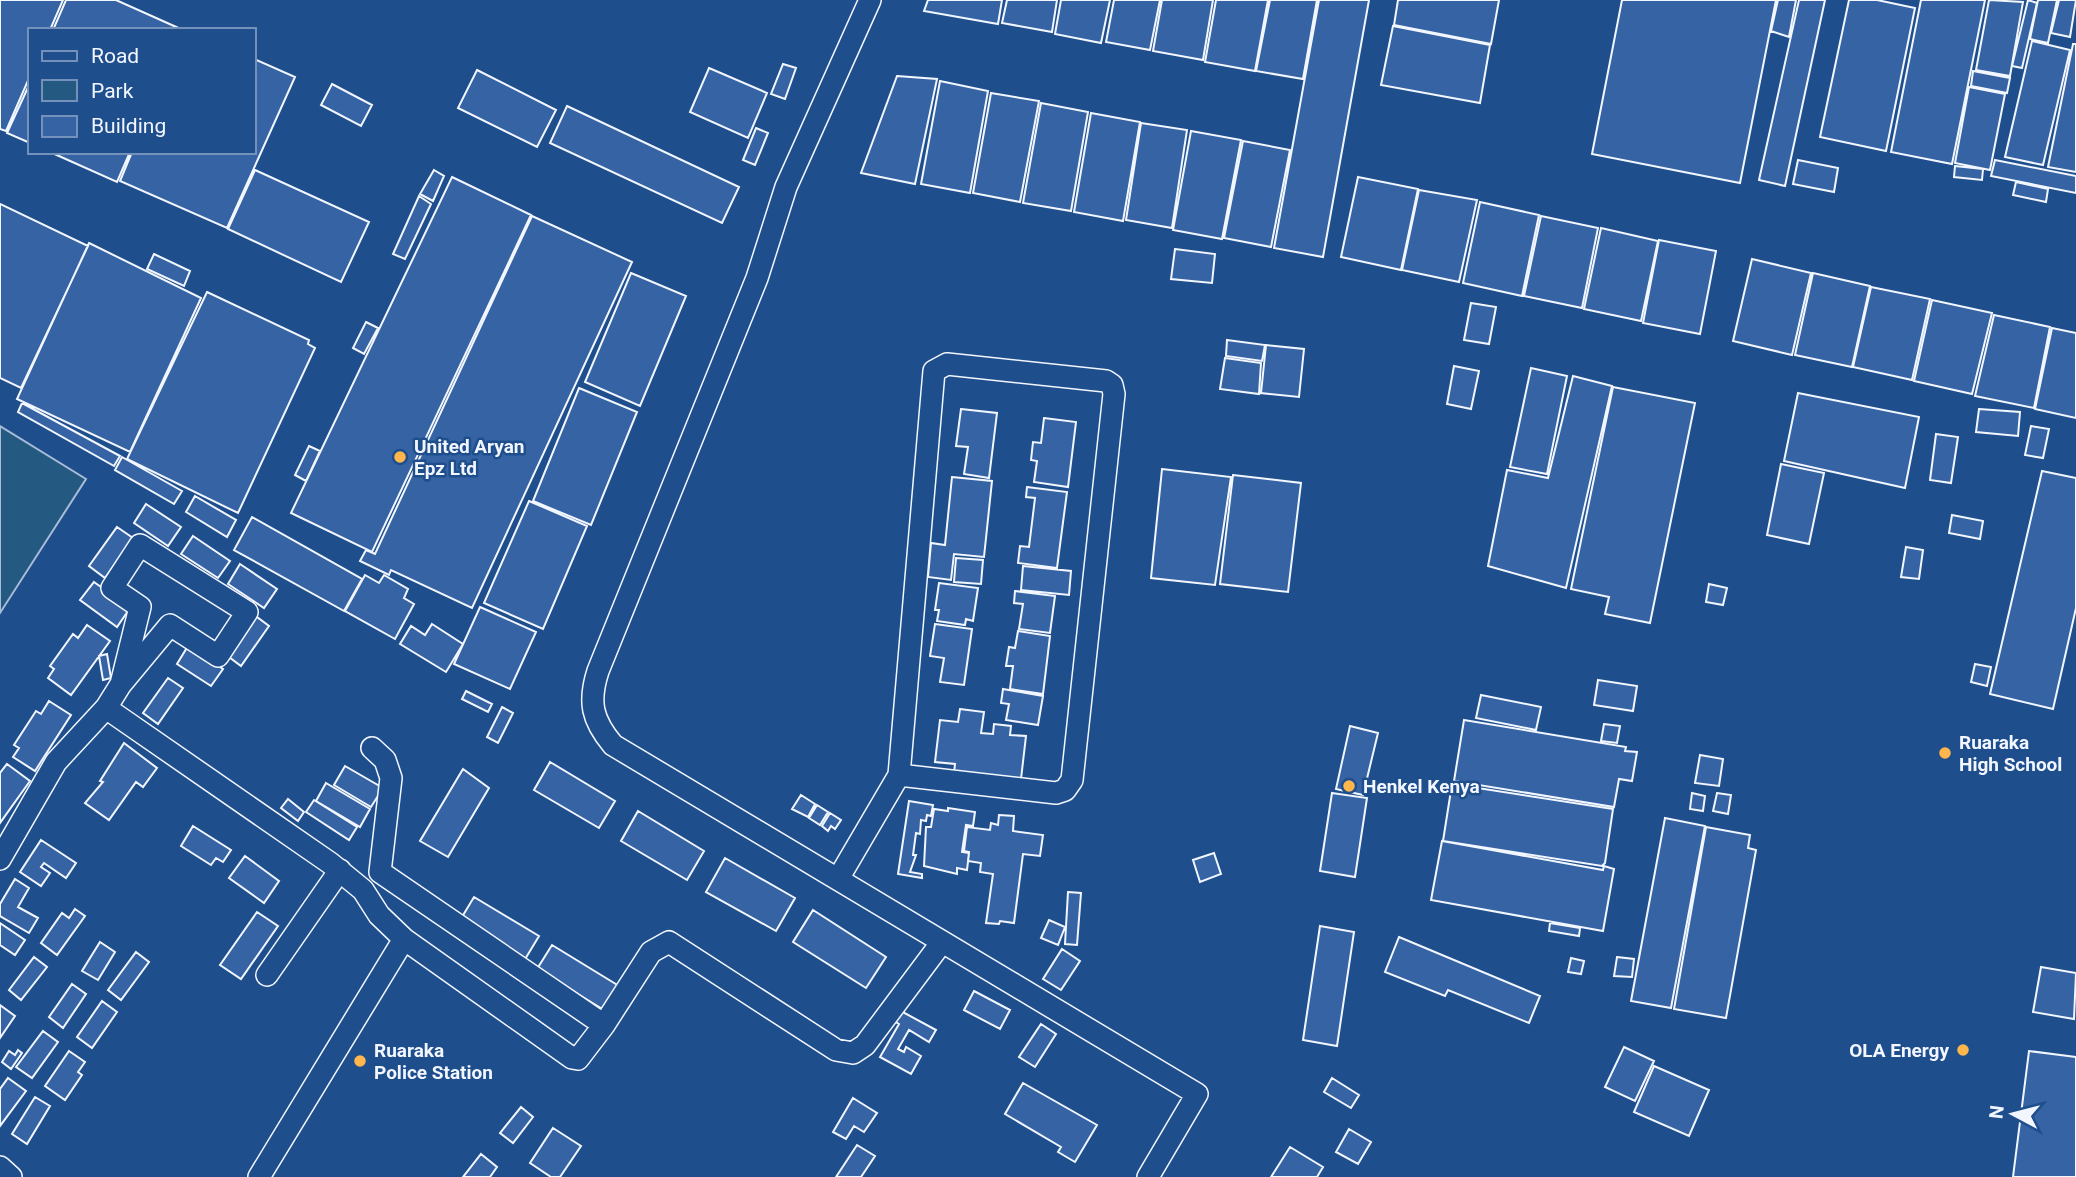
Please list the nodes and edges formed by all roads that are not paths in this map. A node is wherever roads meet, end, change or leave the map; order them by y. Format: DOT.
graph roads {
  1 [pos="870,0"];
  2 [pos="140,607"];
  3 [pos="170,625"];
  4 [pos="121,684"];
  5 [pos="106,708"];
  6 [pos="372,748"];
  7 [pos="899,775"];
  8 [pos="0,859"];
  9 [pos="340,870"];
  10 [pos="380,872"];
  11 [pos="838,879"];
  12 [pos="363,890"];
  13 [pos="404,939"];
  14 [pos="942,942"];
  15 [pos="267,975"];
  16 [pos="604,1025"];
  17 [pos="0,1167"];
  18 [pos="11,1177"];
  19 [pos="259,1177"];
  20 [pos="1148,1177"];
  1 -- 11 [label="street"];
  2 -- 3 [label="street"];
  2 -- 3 [label="street"];
  2 -- 4 [label="street"];
  3 -- 4 [label="street"];
  4 -- 5 [label="street"];
  5 -- 8 [label="street"];
  5 -- 9 [label="street"];
  6 -- 10 [label="street"];
  7 -- 7 [label="street"];
  7 -- 11 [label="street"];
  9 -- 12 [label="street"];
  9 -- 15 [label="street"];
  10 -- 12 [label="street"];
  10 -- 16 [label="street"];
  11 -- 14 [label="street"];
  12 -- 13 [label="street"];
  13 -- 16 [label="street"];
  13 -- 19 [label="street"];
  14 -- 16 [label="street"];
  14 -- 20 [label="street"];
  17 -- 18 [label="street"];
}
